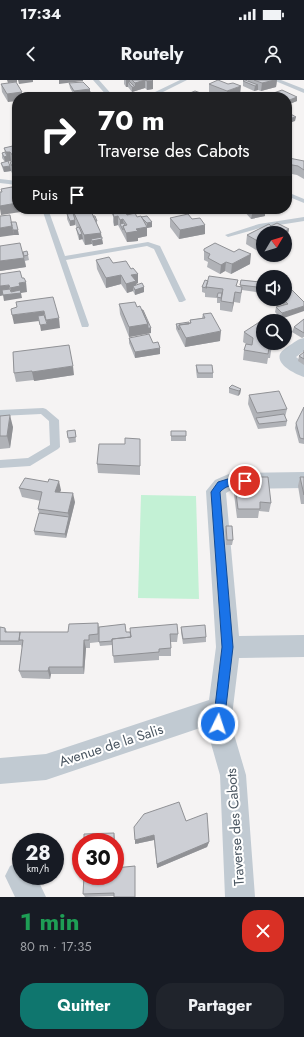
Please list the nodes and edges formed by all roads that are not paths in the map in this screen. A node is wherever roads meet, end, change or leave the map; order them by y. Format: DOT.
graph roads {
  1 [pos="96,80"];
  2 [pos="184,80"];
  3 [pos="276,80"];
  4 [pos="304,91"];
  5 [pos="107,92"];
  6 [pos="159,92"];
  7 [pos="0,181"];
  8 [pos="12,183"];
  9 [pos="292,196"];
  10 [pos="304,201"];
  11 [pos="47,214"];
  12 [pos="304,219"];
  13 [pos="228,235"];
  14 [pos="62,259"];
  15 [pos="182,300"];
  16 [pos="84,325"];
  17 [pos="304,343"];
  18 [pos="304,371"];
  19 [pos="0,413"];
  20 [pos="0,464"];
  21 [pos="304,480"];
  22 [pos="304,646"];
  23 [pos="228,647"];
  24 [pos="219,716"];
  25 [pos="0,771"];
  26 [pos="240,897"];
  1 -- 5 [label="lane"];
  2 -- 6 [label="lane"];
  3 -- 4 [label="lane"];
  7 -- 8 [label="lane"];
  9 -- 10 [label="lane"];
  11 -- 14 [label="lane"];
  12 -- 13 [label="lane"];
  14 -- 15 [label="lane"];
  14 -- 16 [label="lane"];
  17 -- 18 [label="street"];
  19 -- 20 [label="lane"];
  21 -- 23 [label="street, Traverse des Cabots"];
  22 -- 23 [label="street"];
  23 -- 24 [label="street, Traverse des Cabots"];
  24 -- 25 [label="street, Avenue de la Salis"];
  24 -- 26 [label="street, Traverse des Cabots"];
}
